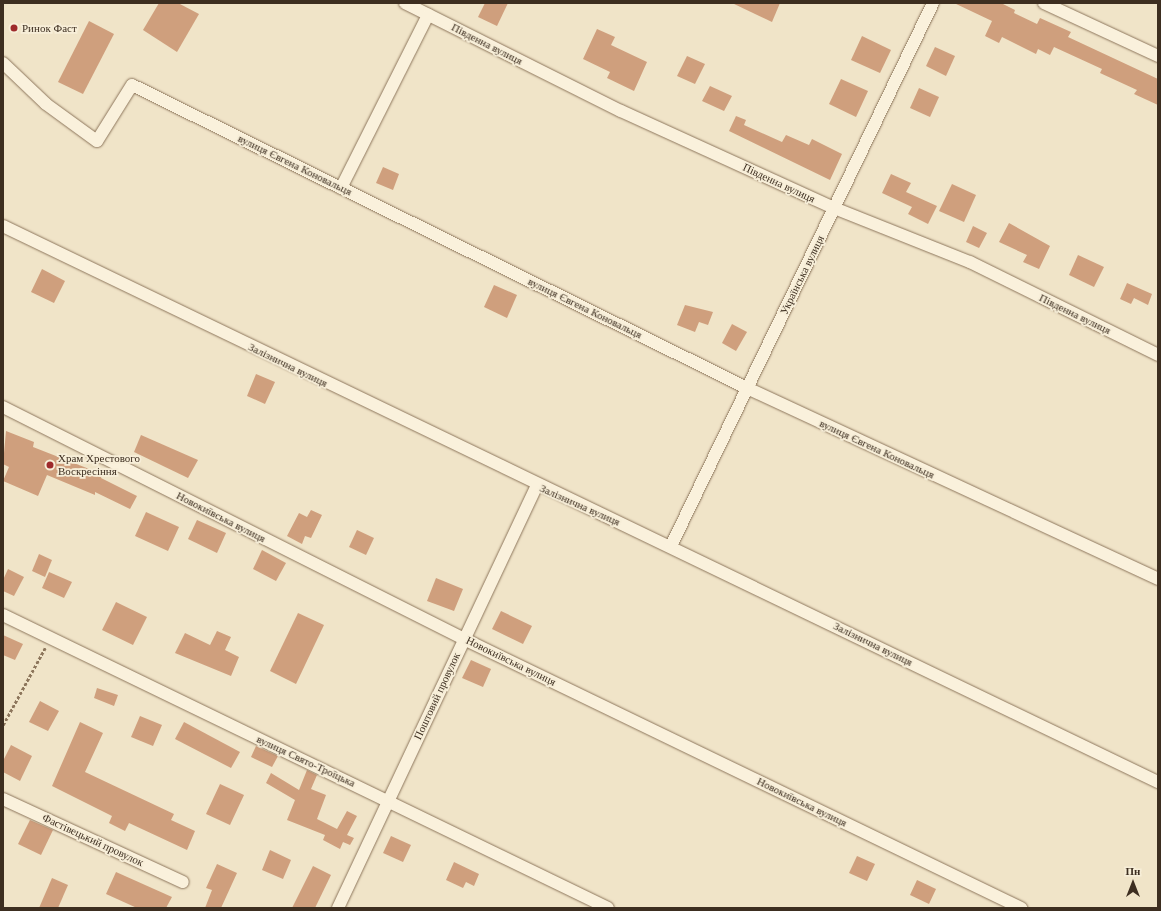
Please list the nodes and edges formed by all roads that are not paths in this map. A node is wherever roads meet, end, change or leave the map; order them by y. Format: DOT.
graph roads {
  1 [pos="405,3"];
  2 [pos="933,3"];
  3 [pos="1044,3"];
  4 [pos="428,15"];
  5 [pos="1158,56"];
  6 [pos="3,63"];
  7 [pos="341,188"];
  8 [pos="834,208"];
  9 [pos="3,226"];
  10 [pos="1158,355"];
  11 [pos="747,388"];
  12 [pos="3,407"];
  13 [pos="537,485"];
  14 [pos="671,546"];
  15 [pos="1158,579"];
  16 [pos="3,615"];
  17 [pos="464,638"];
  18 [pos="1158,782"];
  19 [pos="3,799"];
  20 [pos="390,800"];
  21 [pos="183,882"];
  22 [pos="338,908"];
  23 [pos="608,908"];
  24 [pos="1021,908"];
  1 -- 4 [label="street, Південна вулиця"];
  2 -- 8 [label="street, Українська вулиця"];
  3 -- 5 [label="street"];
  4 -- 7 [label="street"];
  4 -- 8 [label="street, Південна вулиця"];
  6 -- 7 [label="street, вулиця Євгена Коновальця"];
  7 -- 11 [label="street, вулиця Євгена Коновальця"];
  8 -- 10 [label="street, Південна вулиця"];
  8 -- 11 [label="street, Українська вулиця"];
  9 -- 13 [label="street, Залізнична вулиця"];
  11 -- 14 [label="street, Українська вулиця"];
  11 -- 15 [label="street, вулиця Євгена Коновальця"];
  12 -- 17 [label="street, Новокиївська вулиця"];
  13 -- 14 [label="street, Залізнична вулиця"];
  13 -- 17 [label="street, Поштовий провулок"];
  14 -- 18 [label="street, Залізнична вулиця"];
  16 -- 20 [label="street, вулиця Свято-Троїцька"];
  17 -- 20 [label="street, Поштовий провулок"];
  17 -- 24 [label="street, Новокиївська вулиця"];
  19 -- 21 [label="street, Фастівецький провулок"];
  20 -- 22 [label="street, Поштовий провулок"];
  20 -- 23 [label="street, вулиця Свято-Троїцька"];
}
